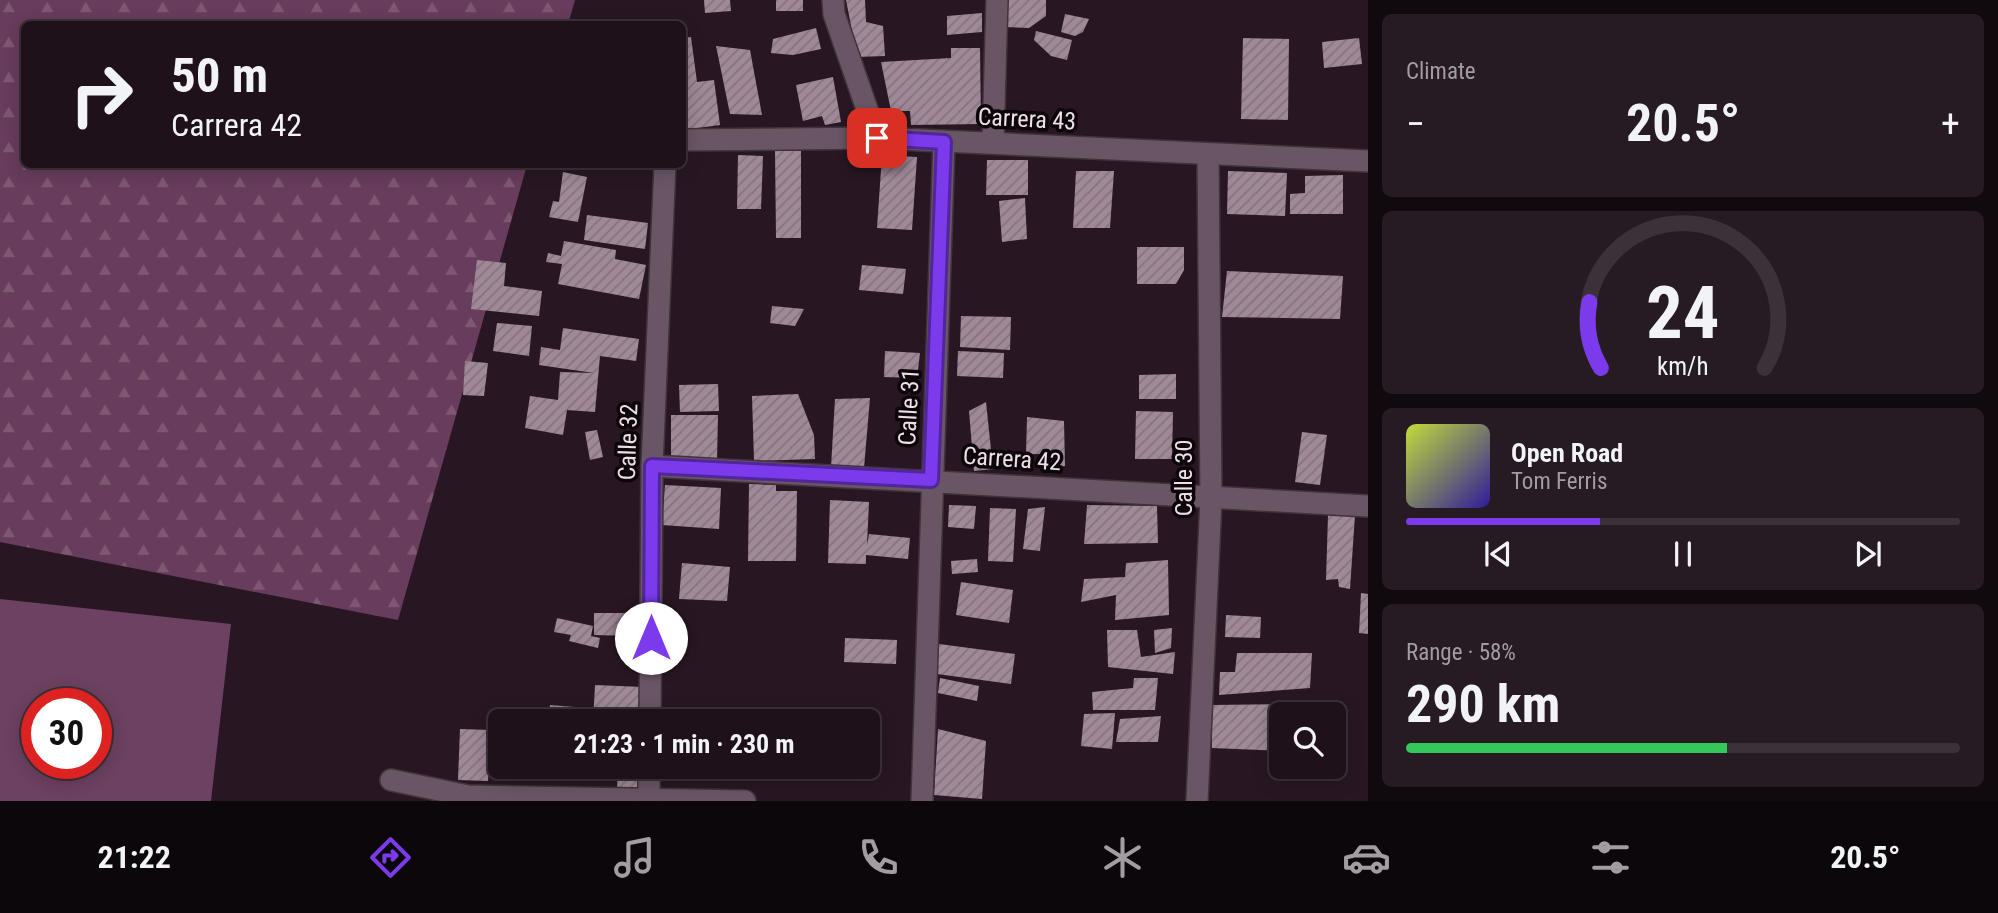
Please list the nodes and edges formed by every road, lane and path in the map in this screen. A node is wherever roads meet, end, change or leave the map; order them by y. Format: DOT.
graph roads {
  1 [pos="834,0"];
  2 [pos="997,0"];
  3 [pos="877,138"];
  4 [pos="686,140"];
  5 [pos="944,142"];
  6 [pos="993,143"];
  7 [pos="1208,154"];
  8 [pos="1368,161"];
  9 [pos="665,168"];
  10 [pos="652,466"];
  11 [pos="931,480"];
  12 [pos="1212,499"];
  13 [pos="1368,506"];
  14 [pos="650,709"];
  15 [pos="649,779"];
  16 [pos="391,780"];
  17 [pos="649,799"];
  18 [pos="745,801"];
  19 [pos="922,801"];
  20 [pos="1196,801"];
  1 -- 3 [label="street"];
  2 -- 6 [label="street"];
  3 -- 4 [label="street, Carrera 43"];
  3 -- 5 [label="street, Carrera 43"];
  5 -- 6 [label="street, Carrera 43"];
  5 -- 11 [label="street, Calle 31"];
  6 -- 7 [label="street, Carrera 43"];
  7 -- 8 [label="street, Carrera 43"];
  7 -- 12 [label="street, Calle 30"];
  9 -- 10 [label="street, Calle 32"];
  10 -- 11 [label="street, Carrera 42"];
  10 -- 14 [label="street, Calle 32"];
  11 -- 12 [label="street, Carrera 42"];
  11 -- 19 [label="street, Calle 31"];
  12 -- 13 [label="street, Carrera 42"];
  12 -- 20 [label="street, Calle 30"];
  15 -- 17 [label="street"];
  16 -- 17 [label="street"];
  17 -- 18 [label="street"];
}
